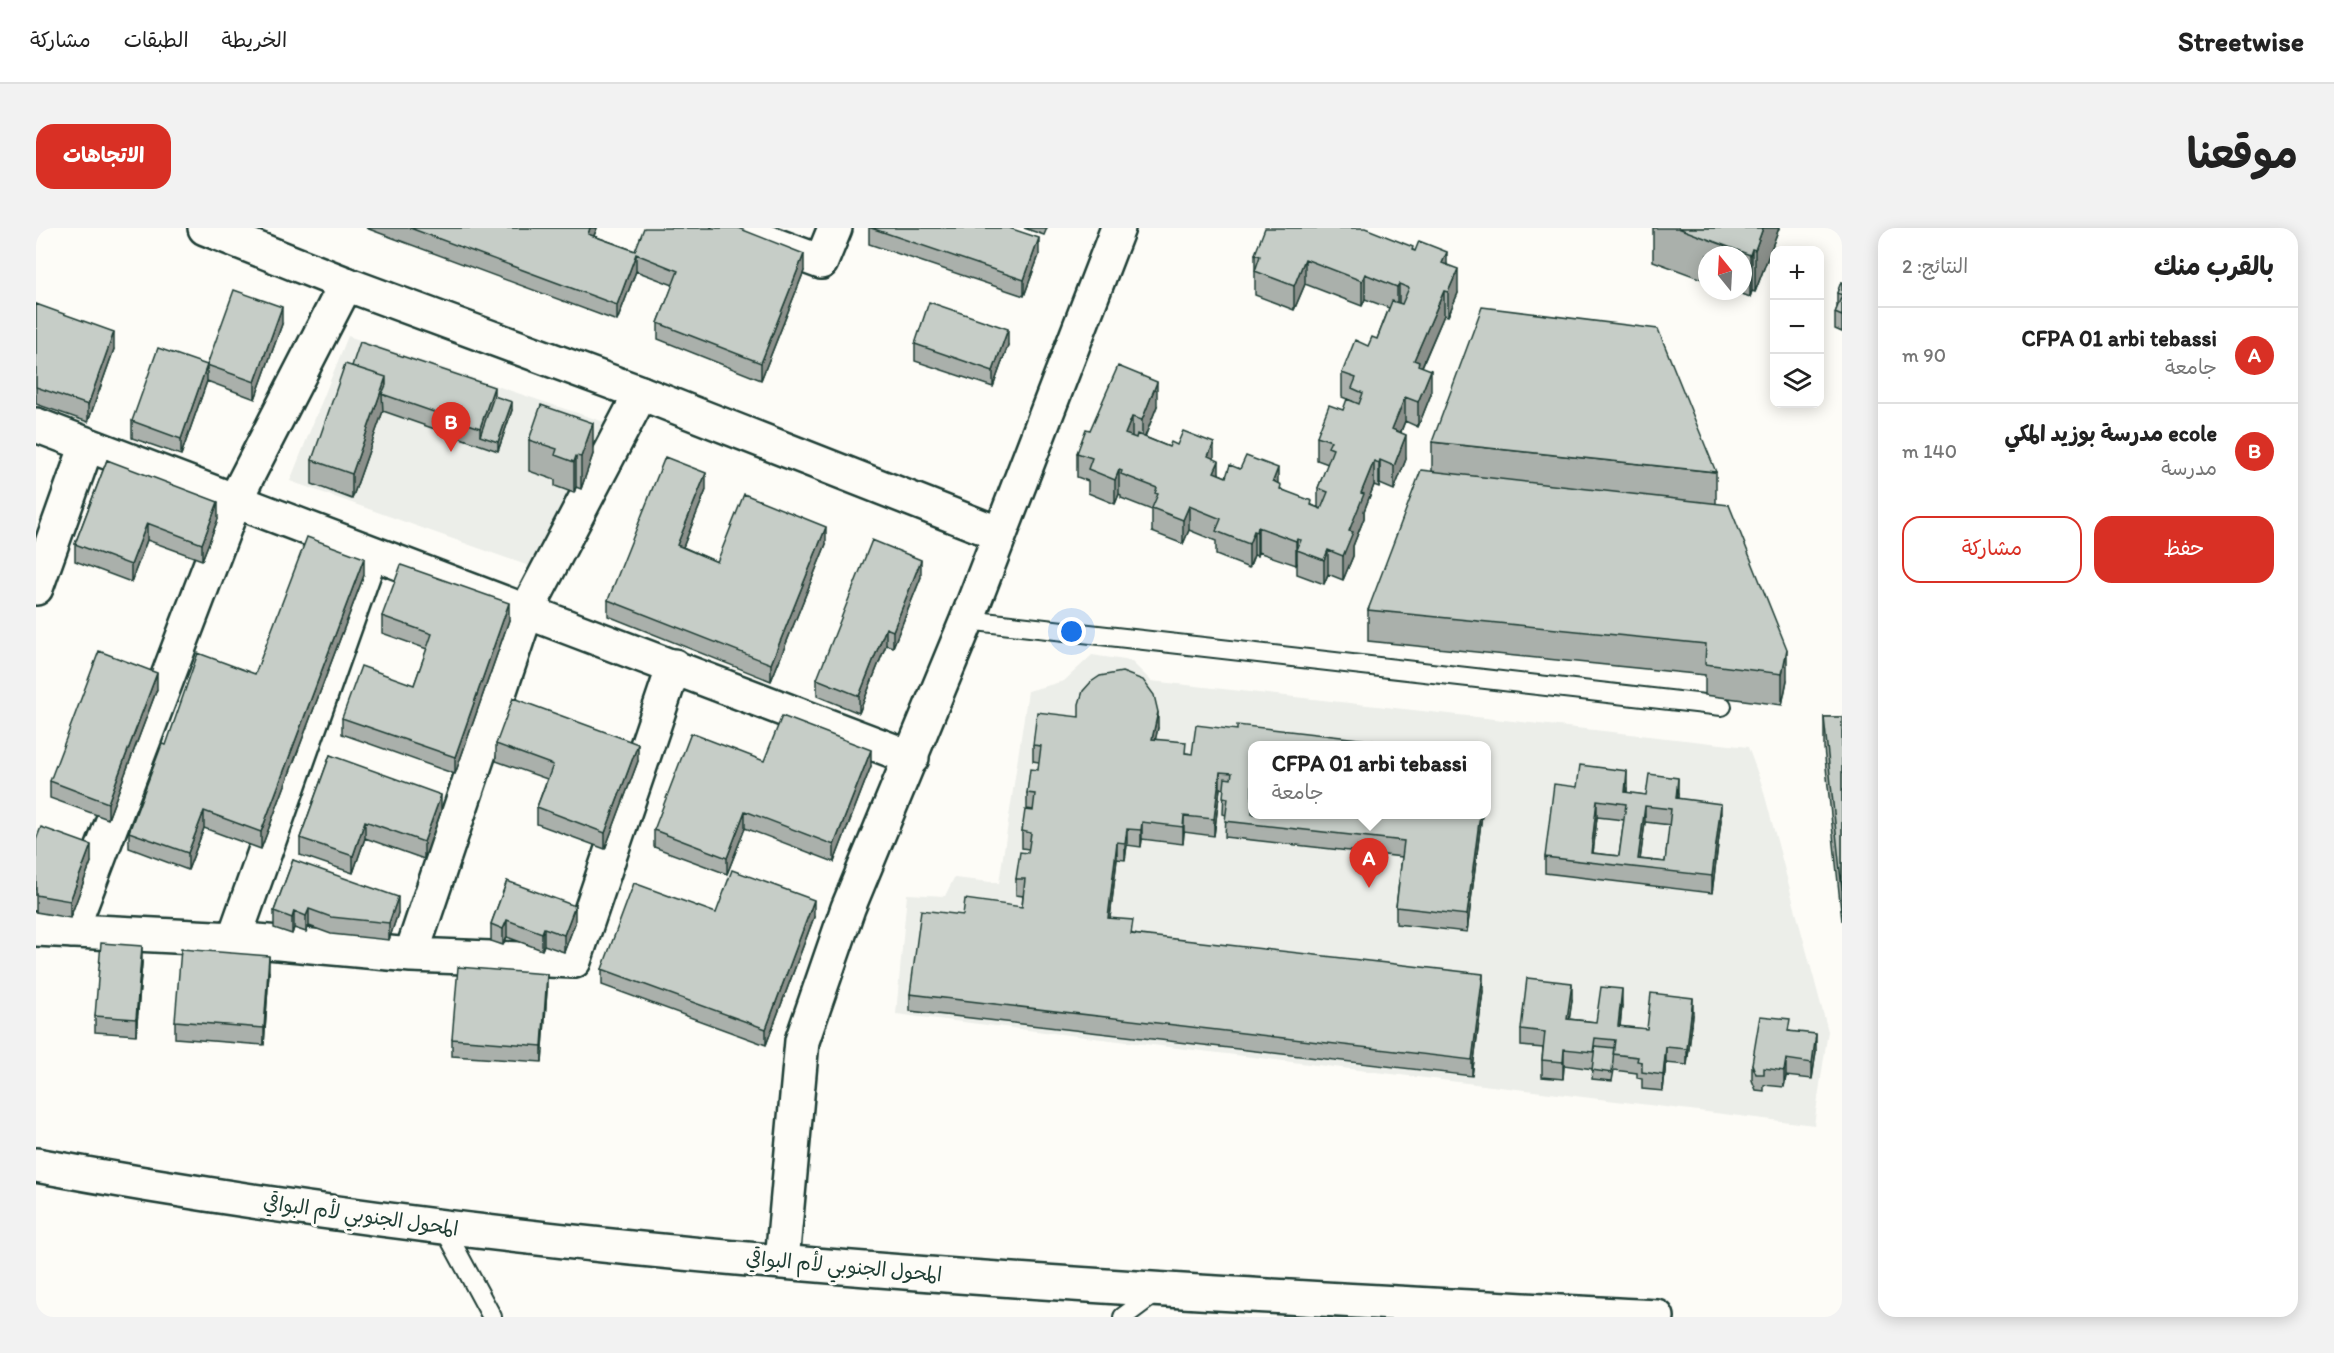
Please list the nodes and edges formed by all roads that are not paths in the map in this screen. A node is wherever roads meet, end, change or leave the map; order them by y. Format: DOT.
graph roads {
  1 [pos="205,228"];
  2 [pos="729,228"];
  3 [pos="835,228"];
  4 [pos="1118,228"];
  5 [pos="346,284"];
  6 [pos="641,393"];
  7 [pos="36,425"];
  8 [pos="87,445"];
  9 [pos="235,500"];
  10 [pos="1000,534"];
  11 [pos="371,553"];
  12 [pos="36,588"];
  13 [pos="527,610"];
  14 [pos="967,620"];
  15 [pos="674,666"];
  16 [pos="1722,705"];
  17 [pos="912,758"];
  18 [pos="36,928"];
  19 [pos="71,932"];
  20 [pos="234,939"];
  21 [pos="411,955"];
  22 [pos="36,1165"];
  23 [pos="444,1228"];
  24 [pos="782,1261"];
  25 [pos="1159,1291"];
  26 [pos="492,1317"];
  27 [pos="1123,1317"];
  28 [pos="1657,1317"];
  1 -- 5 [label="street"];
  2 -- 3 [label="street"];
  4 -- 10 [label="street"];
  5 -- 6 [label="street"];
  5 -- 9 [label="street"];
  6 -- 10 [label="street"];
  6 -- 13 [label="street"];
  7 -- 8 [label="street"];
  8 -- 9 [label="street"];
  8 -- 12 [label="street"];
  9 -- 11 [label="street"];
  9 -- 19 [label="street"];
  10 -- 14 [label="street"];
  11 -- 13 [label="street"];
  11 -- 20 [label="street"];
  13 -- 15 [label="street"];
  13 -- 21 [label="street"];
  14 -- 16 [label="lane"];
  14 -- 17 [label="street"];
  15 -- 17 [label="street"];
  15 -- 21 [label="street"];
  17 -- 24 [label="street"];
  18 -- 19 [label="street"];
  19 -- 20 [label="street"];
  20 -- 21 [label="street"];
  22 -- 23 [label="street, المحول الجنوبي لأم البواقي"];
  23 -- 24 [label="street, المحول الجنوبي لأم البواقي"];
  23 -- 26 [label="lane"];
  24 -- 25 [label="street, المحول الجنوبي لأم البواقي"];
  25 -- 27 [label="lane"];
  25 -- 28 [label="street, المحول الجنوبي لأم البواقي"];
}
